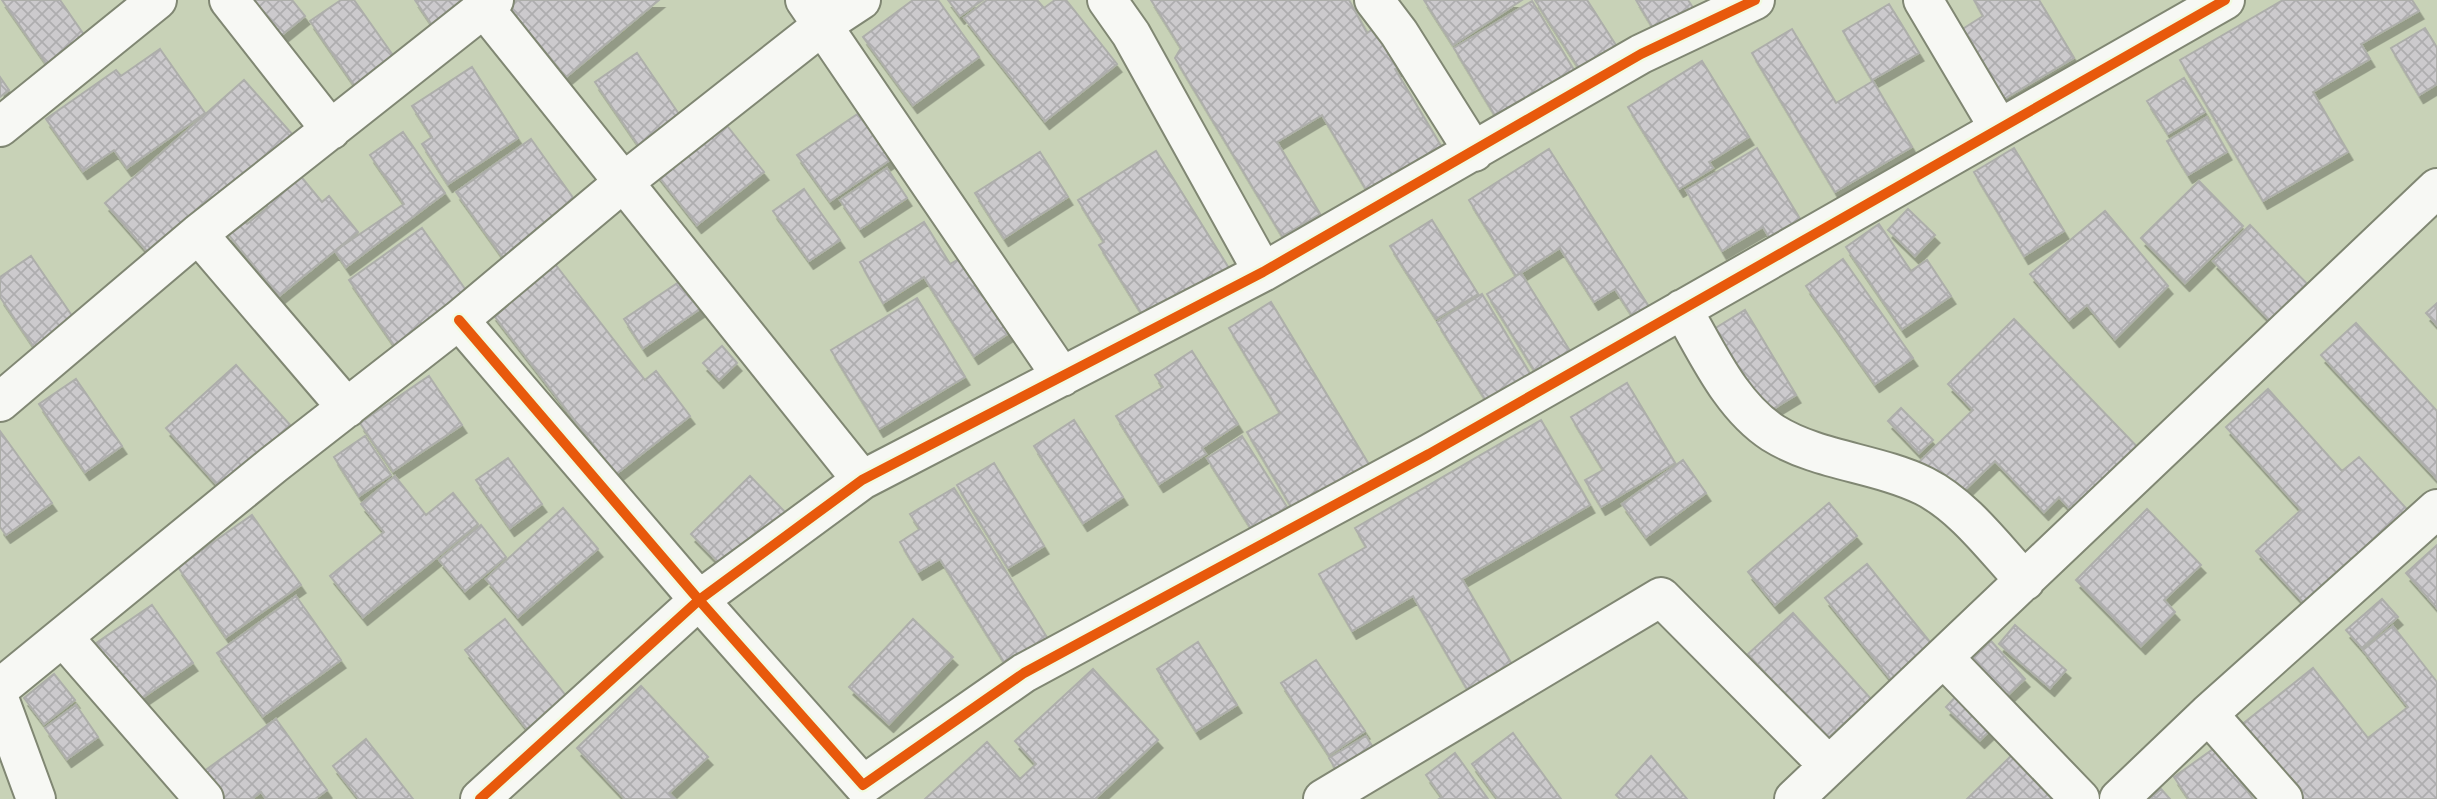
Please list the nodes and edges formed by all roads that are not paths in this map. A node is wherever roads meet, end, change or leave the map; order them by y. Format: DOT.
graph roads {
  1 [pos="157,0"];
  2 [pos="229,0"];
  3 [pos="861,0"];
  4 [pos="1107,0"];
  5 [pos="1374,0"];
  6 [pos="1755,0"];
  7 [pos="1923,0"];
  8 [pos="2225,0"];
  9 [pos="489,4"];
  10 [pos="814,13"];
  11 [pos="0,127"];
  12 [pos="1998,128"];
  13 [pos="331,130"];
  14 [pos="1474,152"];
  15 [pos="625,181"];
  16 [pos="2437,188"];
  17 [pos="198,234"];
  18 [pos="1263,272"];
  19 [pos="1682,309"];
  20 [pos="459,320"];
  21 [pos="1062,377"];
  22 [pos="0,402"];
  23 [pos="347,408"];
  24 [pos="862,480"];
  25 [pos="2437,509"];
  26 [pos="2025,581"];
  27 [pos="699,600"];
  28 [pos="63,637"];
  29 [pos="1944,658"];
  30 [pos="0,688"];
  31 [pos="0,701"];
  32 [pos="2208,714"];
  33 [pos="1828,765"];
  34 [pos="863,794"];
  35 [pos="36,799"];
  36 [pos="204,799"];
  37 [pos="480,799"];
  38 [pos="1323,799"];
  39 [pos="1794,799"];
  40 [pos="2080,799"];
  41 [pos="2119,799"];
  42 [pos="2283,799"];
  1 -- 11 [label="street"];
  2 -- 13 [label="street"];
  3 -- 10 [label="street"];
  4 -- 18 [label="street"];
  5 -- 14 [label="street"];
  6 -- 14 [label="street"];
  7 -- 12 [label="street"];
  8 -- 12 [label="street"];
  9 -- 13 [label="street"];
  9 -- 15 [label="street"];
  10 -- 15 [label="street"];
  10 -- 21 [label="street"];
  12 -- 19 [label="street"];
  13 -- 17 [label="street"];
  14 -- 18 [label="street"];
  15 -- 20 [label="street"];
  15 -- 24 [label="street"];
  16 -- 26 [label="street"];
  17 -- 22 [label="street"];
  17 -- 23 [label="street"];
  18 -- 21 [label="street"];
  19 -- 26 [label="street"];
  19 -- 34 [label="street"];
  20 -- 23 [label="street"];
  20 -- 27 [label="street"];
  21 -- 24 [label="street"];
  23 -- 28 [label="street"];
  24 -- 27 [label="street"];
  25 -- 32 [label="street"];
  26 -- 29 [label="street"];
  27 -- 34 [label="street"];
  27 -- 37 [label="street"];
  28 -- 30 [label="street"];
  28 -- 36 [label="street"];
  29 -- 33 [label="street"];
  29 -- 40 [label="street"];
  31 -- 35 [label="street"];
  32 -- 41 [label="street"];
  32 -- 42 [label="street"];
  33 -- 38 [label="street"];
  33 -- 39 [label="street"];
}
